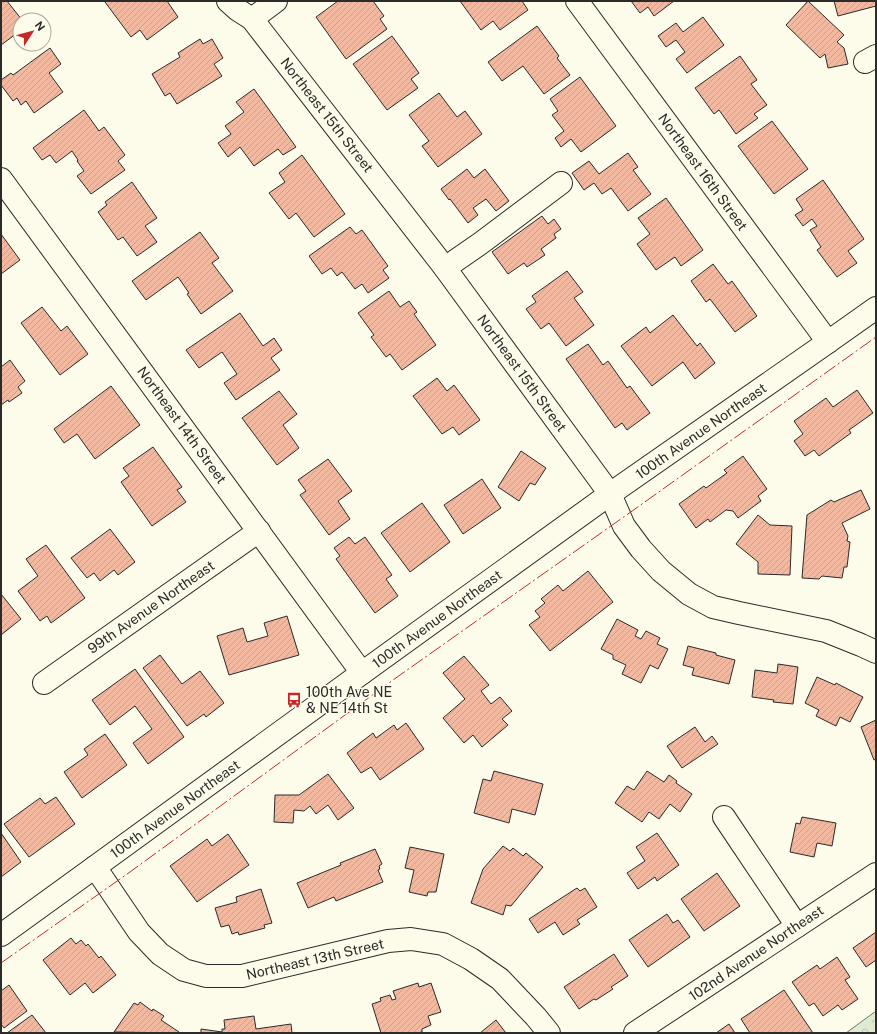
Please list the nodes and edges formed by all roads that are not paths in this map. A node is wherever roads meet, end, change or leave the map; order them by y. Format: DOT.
graph roads {
  1 [pos="228,1"];
  2 [pos="276,1"];
  3 [pos="577,1"];
  4 [pos="252,19"];
  5 [pos="1,179"];
  6 [pos="561,183"];
  7 [pos="445,268"];
  8 [pos="876,308"];
  9 [pos="828,342"];
  10 [pos="610,494"];
  11 [pos="259,531"];
  12 [pos="876,652"];
  13 [pos="362,673"];
  14 [pos="44,683"];
  15 [pos="724,817"];
  16 [pos="95,867"];
  17 [pos="876,874"];
  18 [pos="797,926"];
  19 [pos="1,935"];
  20 [pos="549,1033"];
  21 [pos="635,1033"];
  1 -- 4 [label="street, Northeast 15th Street"];
  2 -- 4 [label="street"];
  3 -- 9 [label="street, Northeast 16th Street"];
  4 -- 7 [label="street, Northeast 15th Street"];
  5 -- 11 [label="street, Northeast 14th Street"];
  6 -- 7 [label="street"];
  7 -- 10 [label="street, Northeast 15th Street"];
  8 -- 9 [label="street, 100th Avenue Northeast"];
  9 -- 10 [label="street, 100th Avenue Northeast"];
  10 -- 12 [label="street, Northeast 15th Street"];
  10 -- 13 [label="street, 100th Avenue Northeast"];
  11 -- 13 [label="street, Northeast 14th Street"];
  11 -- 14 [label="street, 99th Avenue Northeast"];
  13 -- 16 [label="street, 100th Avenue Northeast"];
  15 -- 18 [label="street"];
  16 -- 19 [label="street, 100th Avenue Northeast"];
  16 -- 20 [label="street, Northeast 13th Street"];
  17 -- 18 [label="street, 102nd Avenue Northeast"];
  18 -- 21 [label="street, 102nd Avenue Northeast"];
}
